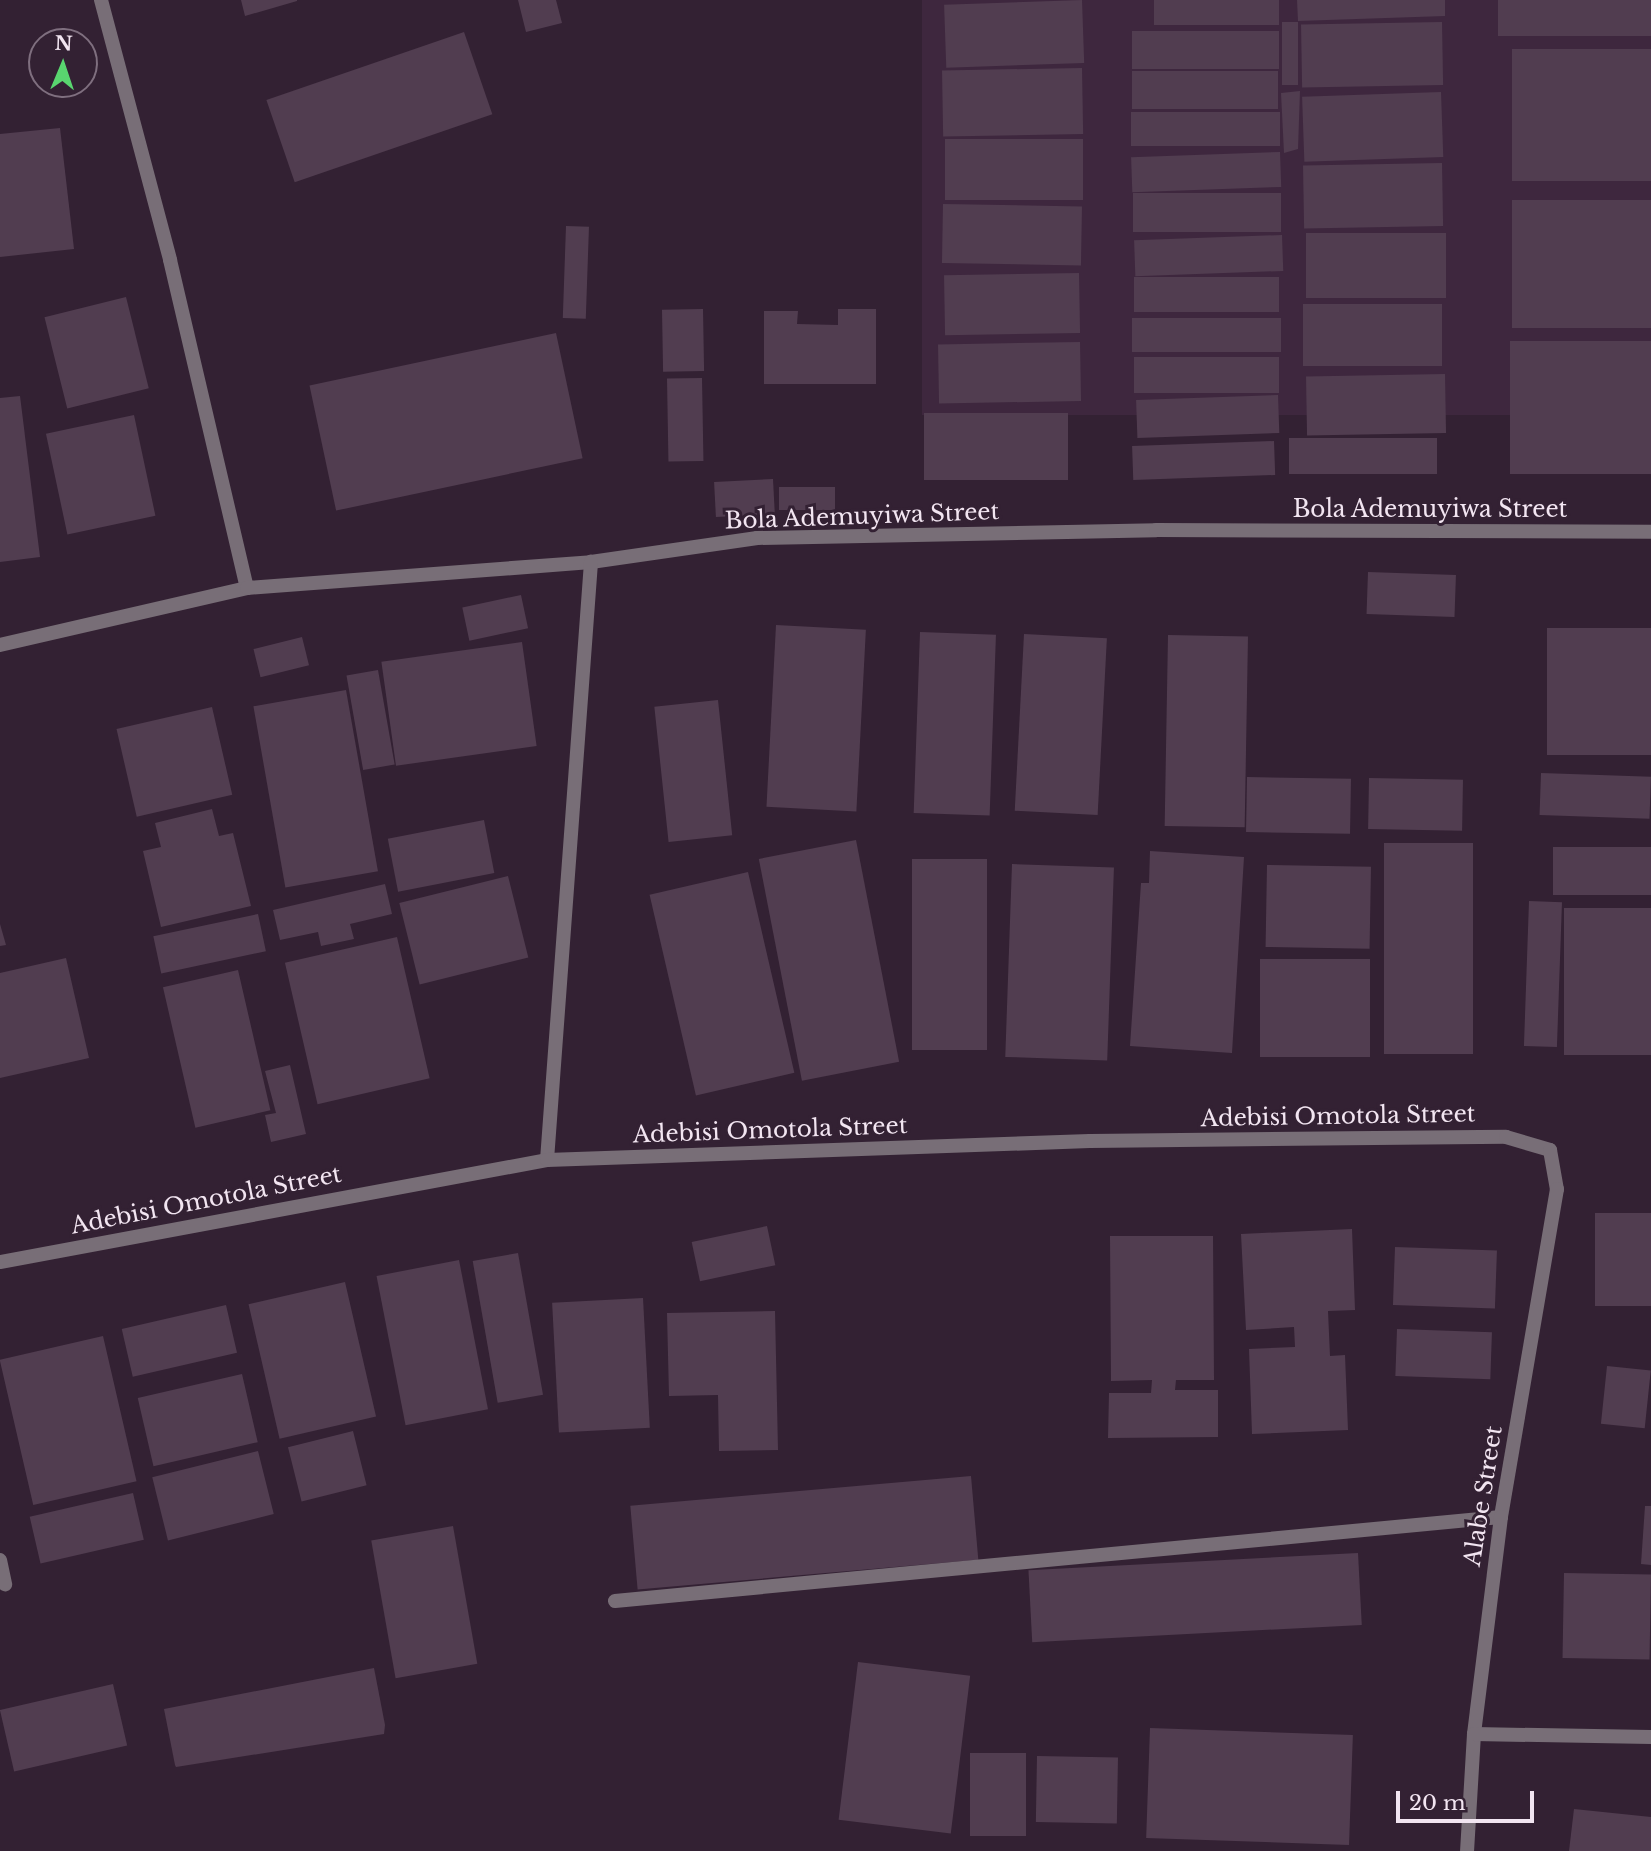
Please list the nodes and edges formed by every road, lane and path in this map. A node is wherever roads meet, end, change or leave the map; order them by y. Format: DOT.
graph roads {
  1 [pos="101,0"];
  2 [pos="1651,532"];
  3 [pos="590,562"];
  4 [pos="247,588"];
  5 [pos="0,645"];
  6 [pos="1550,1150"];
  7 [pos="547,1160"];
  8 [pos="0,1262"];
  9 [pos="1501,1517"];
  10 [pos="0,1560"];
  11 [pos="5,1584"];
  12 [pos="615,1601"];
  13 [pos="1474,1734"];
  14 [pos="1651,1737"];
  15 [pos="1467,1851"];
  1 -- 4 [label="street"];
  2 -- 3 [label="street, Bola Ademuyiwa Street"];
  3 -- 4 [label="street, Bola Ademuyiwa Street"];
  3 -- 7 [label="street"];
  4 -- 5 [label="street, Bola Ademuyiwa Street"];
  6 -- 7 [label="street, Adebisi Omotola Street"];
  6 -- 9 [label="street, Alabe Street"];
  7 -- 8 [label="street, Adebisi Omotola Street"];
  9 -- 12 [label="street"];
  9 -- 13 [label="street, Alabe Street"];
  10 -- 11 [label="street"];
  13 -- 14 [label="street"];
  13 -- 15 [label="street, Alabe Street"];
}
